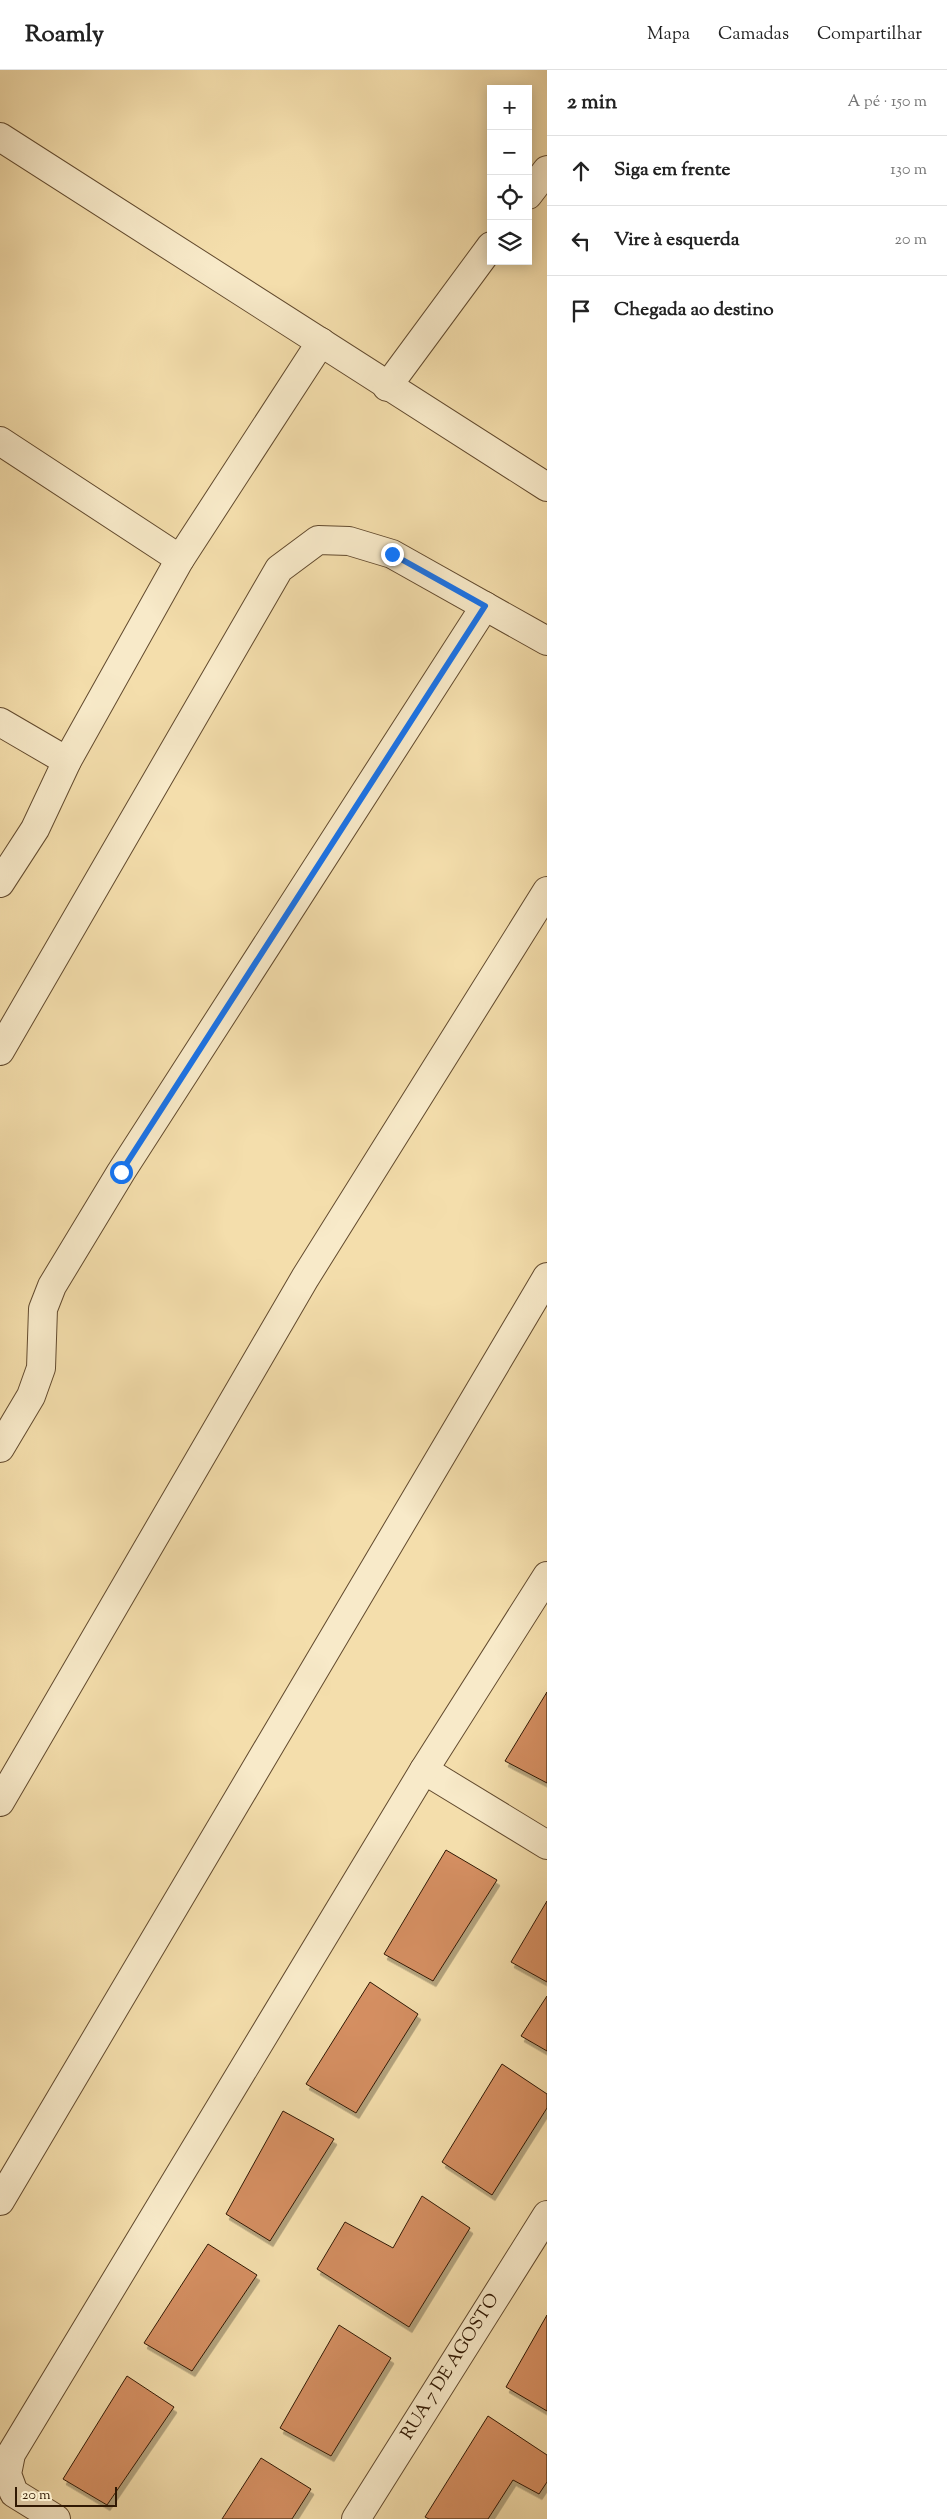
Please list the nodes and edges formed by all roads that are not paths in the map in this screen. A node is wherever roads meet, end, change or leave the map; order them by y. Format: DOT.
graph roads {
  1 [pos="0,137"];
  2 [pos="547,170"];
  3 [pos="532,190"];
  4 [pos="487,251"];
  5 [pos="320,342"];
  6 [pos="387,387"];
  7 [pos="0,441"];
  8 [pos="547,487"];
  9 [pos="180,559"];
  10 [pos="485,606"];
  11 [pos="547,641"];
  12 [pos="0,722"];
  13 [pos="67,761"];
  14 [pos="0,883"];
  15 [pos="547,891"];
  16 [pos="0,1051"];
  17 [pos="547,1277"];
  18 [pos="0,1448"];
  19 [pos="547,1576"];
  20 [pos="424,1770"];
  21 [pos="0,1802"];
  22 [pos="547,1845"];
  23 [pos="0,2201"];
  24 [pos="547,2215"];
  25 [pos="56,2519"];
  26 [pos="356,2519"];
  1 -- 5 [label="street"];
  2 -- 3 [label="street"];
  4 -- 6 [label="street"];
  5 -- 6 [label="street"];
  5 -- 9 [label="street"];
  6 -- 8 [label="street"];
  7 -- 9 [label="street"];
  9 -- 13 [label="street"];
  10 -- 11 [label="street"];
  10 -- 16 [label="street"];
  10 -- 18 [label="street"];
  12 -- 13 [label="street"];
  13 -- 14 [label="street"];
  15 -- 21 [label="street"];
  17 -- 23 [label="street"];
  19 -- 20 [label="street"];
  20 -- 22 [label="street"];
  20 -- 25 [label="street"];
  24 -- 26 [label="street, RUA 7 DE AGOSTO"];
}
